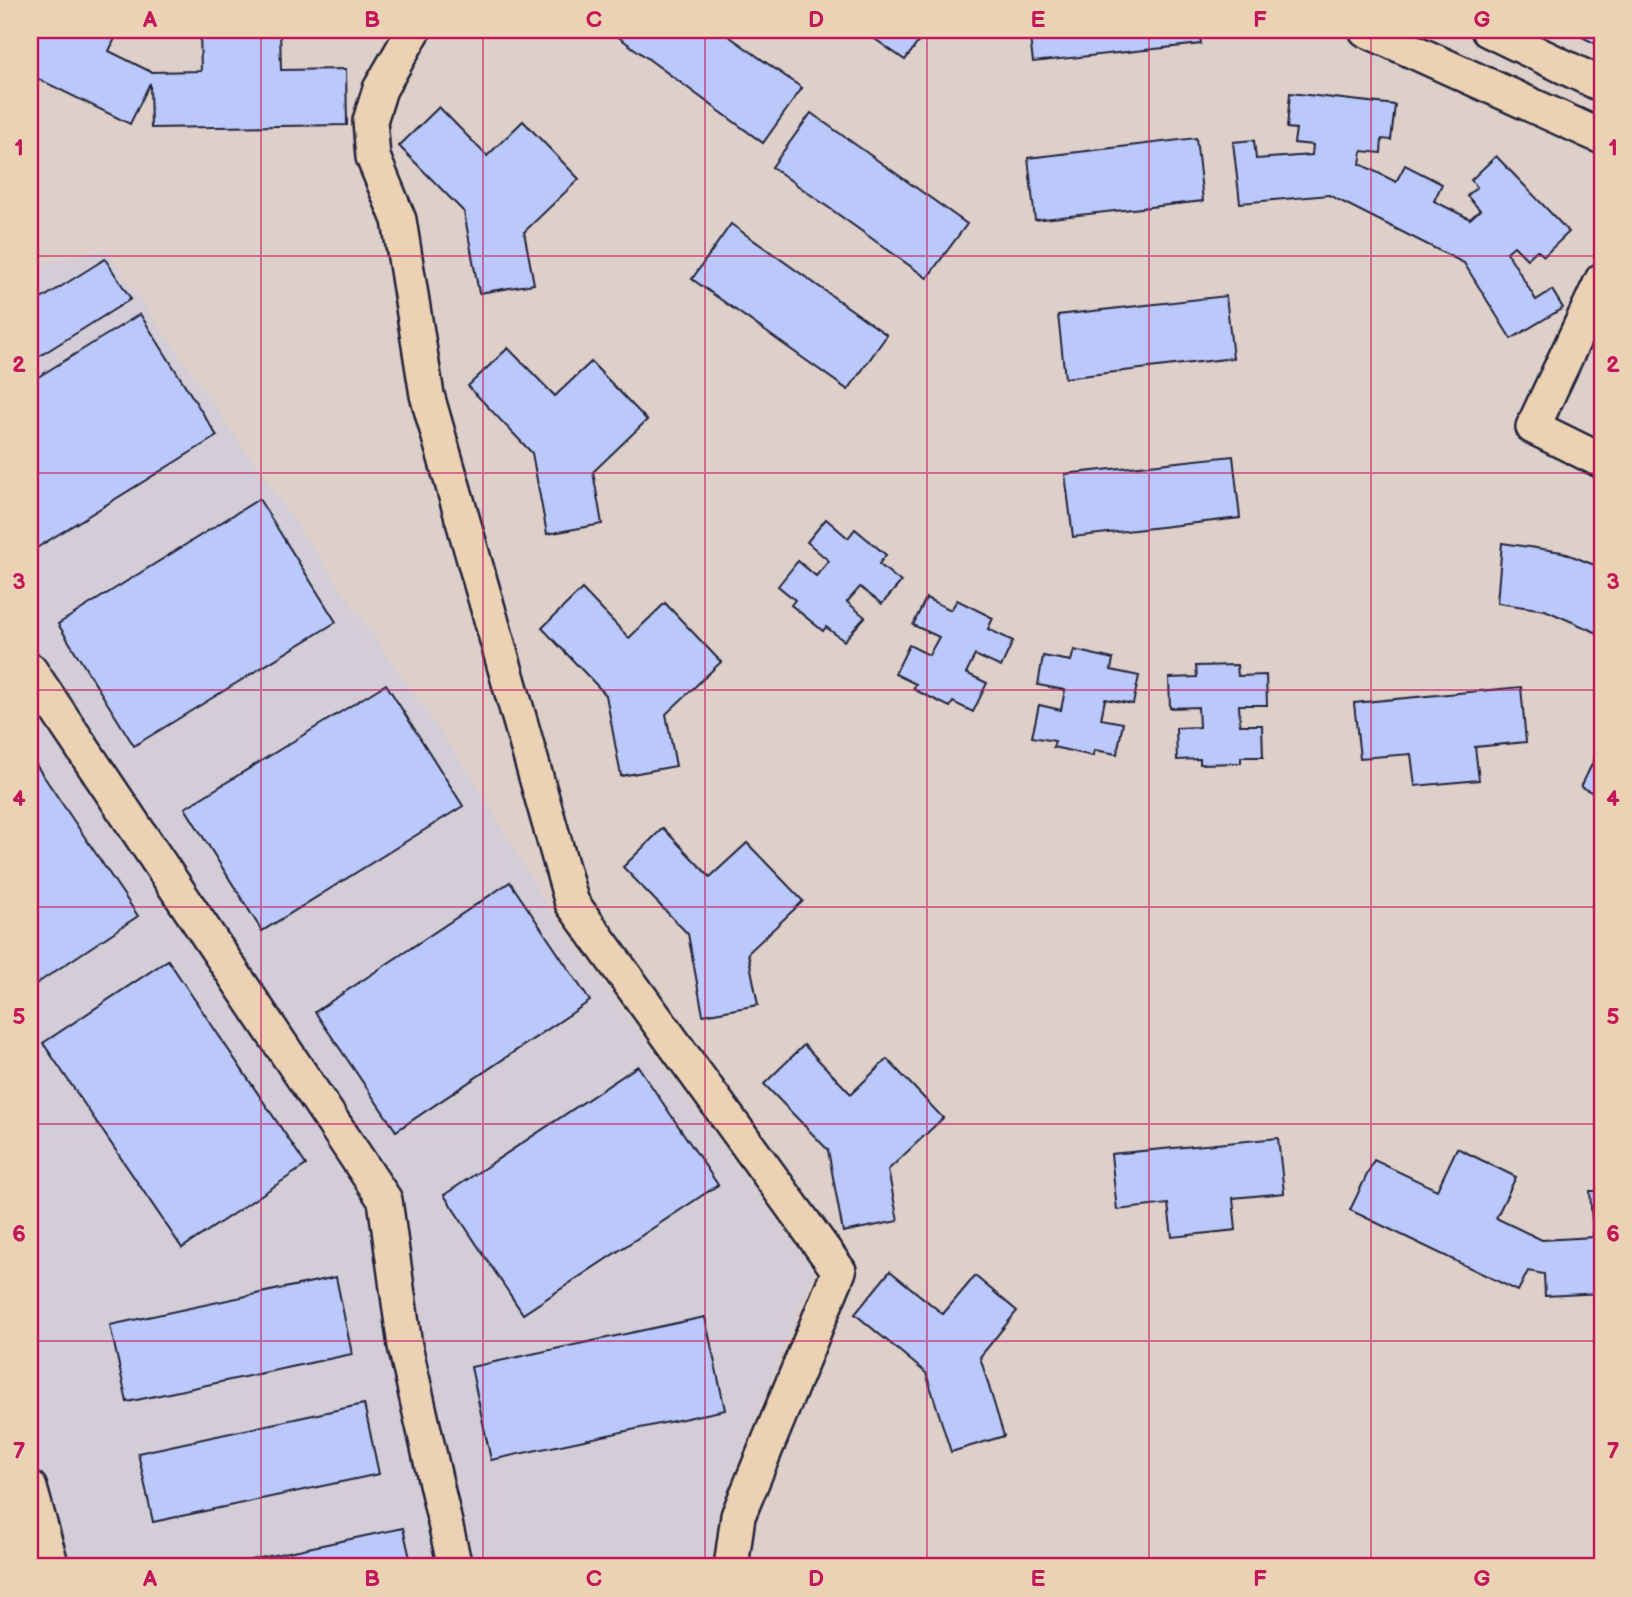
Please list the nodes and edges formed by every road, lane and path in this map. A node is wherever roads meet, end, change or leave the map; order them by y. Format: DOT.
graph roads {
  1 [pos="414,30"];
  2 [pos="1366,30"];
  3 [pos="1488,30"];
  4 [pos="1602,85"];
  5 [pos="1602,136"];
  6 [pos="1602,280"];
  7 [pos="1602,460"];
  8 [pos="30,670"];
  9 [pos="30,1488"];
  10 [pos="52,1567"];
  11 [pos="455,1567"];
  12 [pos="731,1567"];
  1 -- 12 [label="street"];
  2 -- 5 [label="street"];
  3 -- 4 [label="street"];
  6 -- 7 [label="street"];
  8 -- 11 [label="street"];
  9 -- 10 [label="street"];
}
